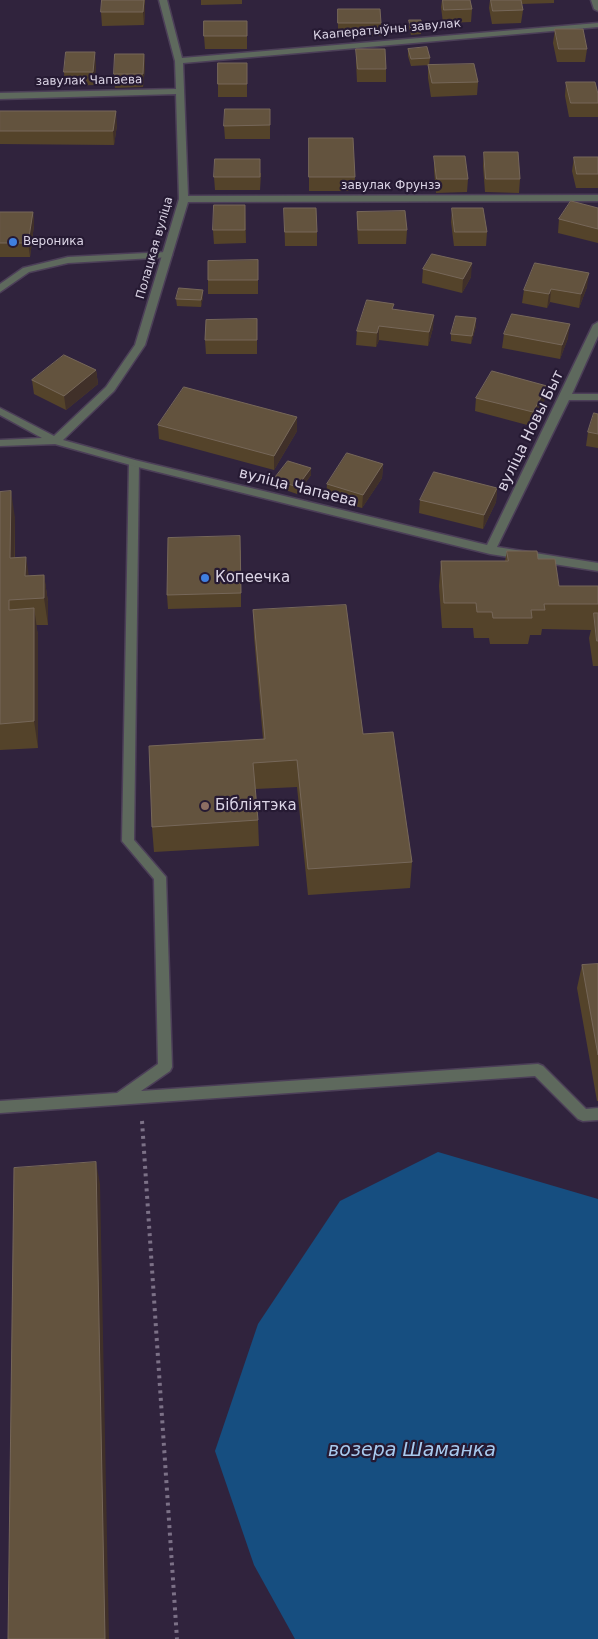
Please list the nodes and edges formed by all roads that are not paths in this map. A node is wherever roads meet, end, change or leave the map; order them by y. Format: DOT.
graph roads {
  1 [pos="163,0"];
  2 [pos="595,0"];
  3 [pos="598,9"];
  4 [pos="598,25"];
  5 [pos="179,61"];
  6 [pos="179,91"];
  7 [pos="0,96"];
  8 [pos="184,198"];
  9 [pos="598,198"];
  10 [pos="167,255"];
  11 [pos="0,290"];
  12 [pos="598,325"];
  13 [pos="566,397"];
  14 [pos="598,397"];
  15 [pos="0,411"];
  16 [pos="55,441"];
  17 [pos="0,442"];
  18 [pos="134,464"];
  19 [pos="490,550"];
  20 [pos="598,567"];
  21 [pos="120,1100"];
  22 [pos="0,1107"];
  23 [pos="598,1114"];
  1 -- 5 [label="street, Полацкая вуліца"];
  2 -- 3 [label="street"];
  4 -- 5 [label="street, Кааператыўны завулак"];
  5 -- 6 [label="street, Полацкая вуліца"];
  6 -- 7 [label="street, завулак Чапаева"];
  6 -- 8 [label="street, Полацкая вуліца"];
  8 -- 9 [label="street, завулак Фрунзэ"];
  8 -- 10 [label="street, Полацкая вуліца"];
  10 -- 11 [label="street"];
  10 -- 16 [label="street, Полацкая вуліца"];
  12 -- 13 [label="street, вуліца Новы Быт"];
  13 -- 14 [label="street"];
  13 -- 19 [label="street, вуліца Новы Быт"];
  15 -- 16 [label="street, вуліца Чапаева"];
  16 -- 17 [label="street"];
  16 -- 18 [label="street, вуліца Чапаева"];
  18 -- 19 [label="street, вуліца Чапаева"];
  18 -- 21 [label="street"];
  19 -- 20 [label="street, вуліца Чапаева"];
  21 -- 22 [label="street"];
  21 -- 23 [label="street"];
}
